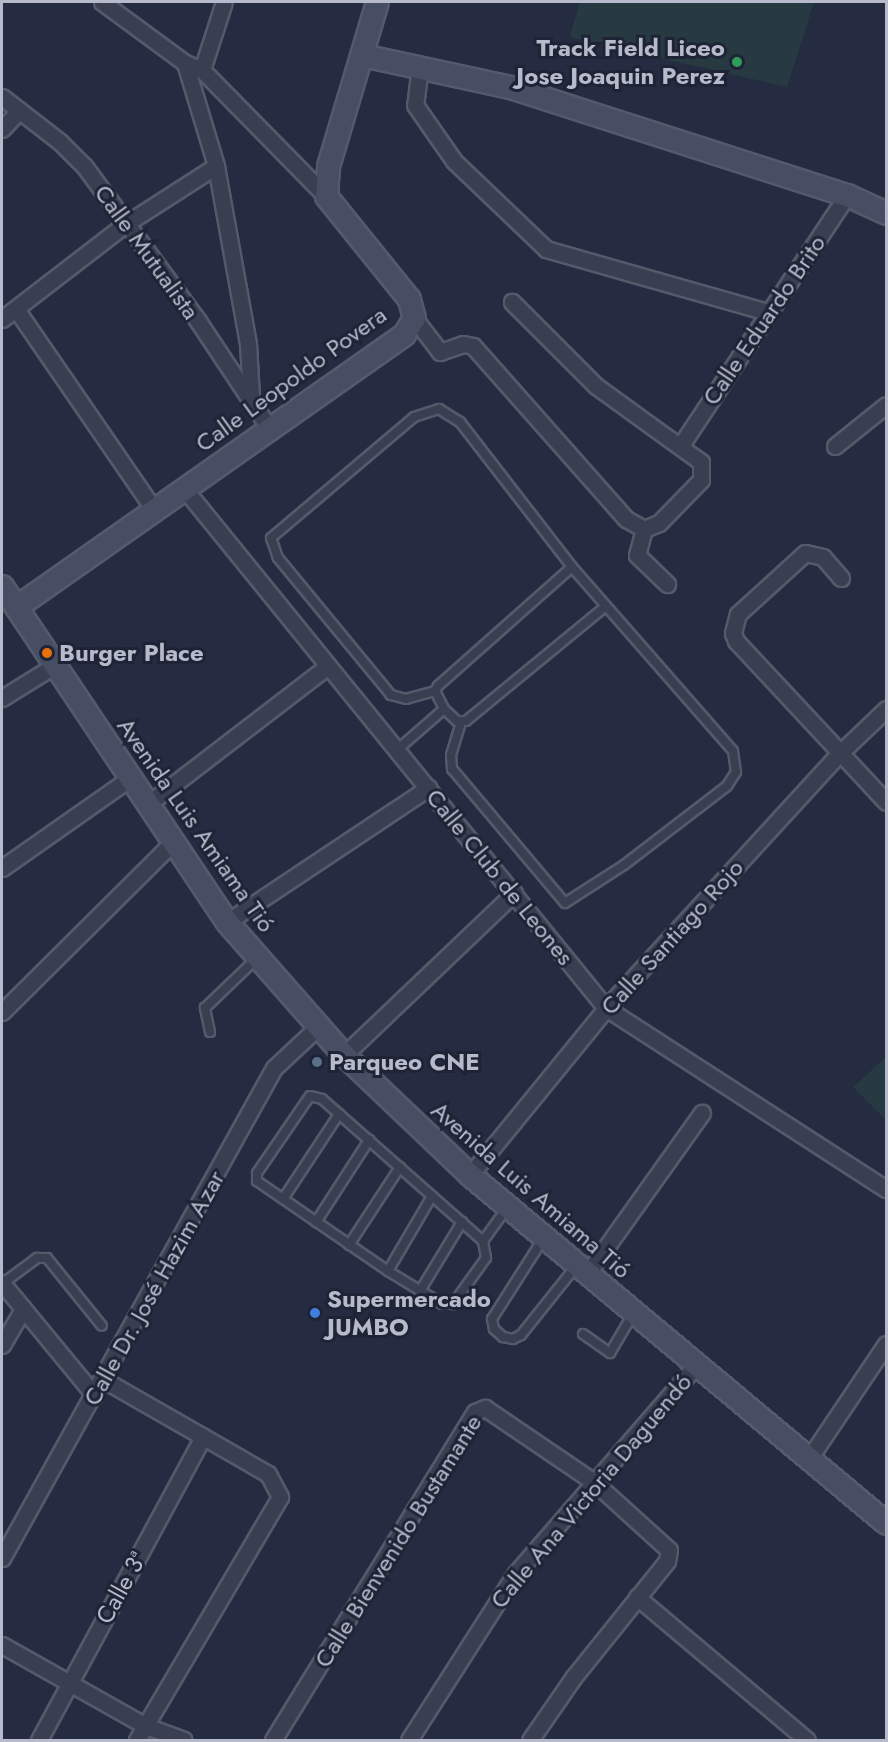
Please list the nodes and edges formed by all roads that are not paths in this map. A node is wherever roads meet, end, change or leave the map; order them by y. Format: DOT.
graph roads {
  1 [pos="102,2"];
  2 [pos="224,2"];
  3 [pos="377,2"];
  4 [pos="362,55"];
  5 [pos="185,63"];
  6 [pos="420,66"];
  7 [pos="202,70"];
  8 [pos="2,97"];
  9 [pos="19,111"];
  10 [pos="2,129"];
  11 [pos="216,166"];
  12 [pos="326,196"];
  13 [pos="852,197"];
  14 [pos="886,206"];
  15 [pos="886,213"];
  16 [pos="124,225"];
  17 [pos="512,302"];
  18 [pos="16,309"];
  19 [pos="767,312"];
  20 [pos="414,318"];
  21 [pos="2,319"];
  22 [pos="251,396"];
  23 [pos="886,405"];
  24 [pos="269,428"];
  25 [pos="681,446"];
  26 [pos="835,446"];
  27 [pos="183,487"];
  28 [pos="154,510"];
  29 [pos="644,529"];
  30 [pos="572,567"];
  31 [pos="841,578"];
  32 [pos="667,584"];
  33 [pos="2,586"];
  34 [pos="16,607"];
  35 [pos="605,607"];
  36 [pos="55,665"];
  37 [pos="328,666"];
  38 [pos="435,691"];
  39 [pos="2,698"];
  40 [pos="444,709"];
  41 [pos="886,709"];
  42 [pos="461,723"];
  43 [pos="397,750"];
  44 [pos="839,754"];
  45 [pos="130,778"];
  46 [pos="428,788"];
  47 [pos="886,802"];
  48 [pos="148,804"];
  49 [pos="173,842"];
  50 [pos="2,868"];
  51 [pos="514,893"];
  52 [pos="227,922"];
  53 [pos="258,957"];
  54 [pos="606,1008"];
  55 [pos="2,1012"];
  56 [pos="318,1027"];
  57 [pos="210,1032"];
  58 [pos="344,1055"];
  59 [pos="702,1113"];
  60 [pos="339,1114"];
  61 [pos="369,1140"];
  62 [pos="400,1167"];
  63 [pos="470,1175"];
  64 [pos="886,1190"];
  65 [pos="432,1196"];
  66 [pos="283,1199"];
  67 [pos="507,1207"];
  68 [pos="316,1222"];
  69 [pos="462,1222"];
  70 [pos="544,1238"];
  71 [pos="483,1241"];
  72 [pos="349,1245"];
  73 [pos="581,1270"];
  74 [pos="387,1271"];
  75 [pos="2,1284"];
  76 [pos="420,1291"];
  77 [pos="23,1309"];
  78 [pos="634,1313"];
  79 [pos="102,1326"];
  80 [pos="583,1334"];
  81 [pos="886,1344"];
  82 [pos="2,1345"];
  83 [pos="697,1364"];
  84 [pos="104,1380"];
  85 [pos="95,1396"];
  86 [pos="204,1437"];
  87 [pos="810,1457"];
  88 [pos="594,1482"];
  89 [pos="886,1522"];
  90 [pos="2,1558"];
  91 [pos="637,1597"];
  92 [pos="2,1645"];
  93 [pos="69,1684"];
  94 [pos="146,1726"];
  95 [pos="538,1738"];
  96 [pos="39,1740"];
  97 [pos="137,1740"];
  98 [pos="184,1740"];
  99 [pos="273,1740"];
  100 [pos="409,1740"];
  101 [pos="807,1740"];
  1 -- 5 [label="street"];
  2 -- 7 [label="street"];
  3 -- 4 [label="street"];
  4 -- 6 [label="street"];
  4 -- 12 [label="street"];
  5 -- 7 [label="street"];
  5 -- 11 [label="street"];
  6 -- 13 [label="street"];
  6 -- 19 [label="street"];
  7 -- 12 [label="street, Calle Leopoldo Povera"];
  8 -- 9 [label="street, Calle Mutualista"];
  9 -- 10 [label="street"];
  9 -- 16 [label="street, Calle Mutualista"];
  11 -- 16 [label="street"];
  11 -- 22 [label="street"];
  12 -- 20 [label="street, Calle Leopoldo Povera"];
  13 -- 14 [label="street"];
  13 -- 15 [label="street"];
  13 -- 19 [label="street, Calle Eduardo Brito"];
  16 -- 18 [label="street"];
  16 -- 22 [label="street, Calle Mutualista"];
  17 -- 25 [label="street"];
  18 -- 21 [label="street"];
  18 -- 28 [label="street"];
  19 -- 25 [label="street, Calle Eduardo Brito"];
  20 -- 24 [label="street, Calle Leopoldo Povera"];
  20 -- 29 [label="street"];
  22 -- 24 [label="street, Calle Mutualista"];
  23 -- 26 [label="street"];
  24 -- 27 [label="street, Calle Leopoldo Povera"];
  25 -- 29 [label="street"];
  27 -- 28 [label="street, Calle Leopoldo Povera"];
  27 -- 37 [label="street, Calle Club de Leones"];
  28 -- 34 [label="street, Calle Leopoldo Povera"];
  29 -- 32 [label="street"];
  30 -- 35 [label="lane"];
  30 -- 38 [label="lane"];
  30 -- 38 [label="lane"];
  31 -- 44 [label="street"];
  33 -- 34 [label="street, Avenida Luis Amiama Tió"];
  34 -- 36 [label="street, Avenida Luis Amiama Tió"];
  35 -- 42 [label="lane"];
  35 -- 42 [label="lane"];
  36 -- 39 [label="street"];
  36 -- 45 [label="street, Avenida Luis Amiama Tió"];
  37 -- 43 [label="street, Calle Club de Leones"];
  37 -- 48 [label="street"];
  38 -- 40 [label="lane"];
  40 -- 42 [label="lane"];
  40 -- 43 [label="lane"];
  41 -- 44 [label="street, Calle Santiago Rojo"];
  43 -- 46 [label="street, Calle Club de Leones"];
  44 -- 47 [label="street"];
  44 -- 54 [label="street, Calle Santiago Rojo"];
  45 -- 48 [label="street, Avenida Luis Amiama Tió"];
  45 -- 50 [label="street"];
  46 -- 51 [label="street, Calle Club de Leones"];
  46 -- 52 [label="street"];
  48 -- 49 [label="street, Avenida Luis Amiama Tió"];
  49 -- 52 [label="street, Avenida Luis Amiama Tió"];
  49 -- 55 [label="street"];
  51 -- 54 [label="street, Calle Club de Leones"];
  51 -- 58 [label="street"];
  52 -- 53 [label="street, Avenida Luis Amiama Tió"];
  53 -- 56 [label="street, Avenida Luis Amiama Tió"];
  53 -- 57 [label="lane"];
  54 -- 63 [label="street, Calle Santiago Rojo"];
  54 -- 64 [label="street, Calle Club de Leones"];
  56 -- 58 [label="street, Avenida Luis Amiama Tió"];
  56 -- 84 [label="street, Calle Dr. José Hazim Azar"];
  58 -- 63 [label="street, Avenida Luis Amiama Tió"];
  59 -- 73 [label="street"];
  60 -- 61 [label="lane"];
  60 -- 66 [label="lane"];
  60 -- 66 [label="lane"];
  61 -- 62 [label="lane"];
  61 -- 68 [label="lane"];
  62 -- 65 [label="lane"];
  62 -- 72 [label="lane"];
  63 -- 67 [label="street, Avenida Luis Amiama Tió"];
  65 -- 69 [label="lane"];
  65 -- 74 [label="lane"];
  66 -- 68 [label="lane"];
  67 -- 70 [label="street, Avenida Luis Amiama Tió"];
  67 -- 71 [label="lane"];
  68 -- 72 [label="lane"];
  69 -- 71 [label="lane"];
  69 -- 76 [label="lane"];
  70 -- 73 [label="street, Avenida Luis Amiama Tió"];
  70 -- 73 [label="lane"];
  71 -- 76 [label="lane"];
  72 -- 74 [label="lane"];
  73 -- 78 [label="street, Avenida Luis Amiama Tió"];
  74 -- 76 [label="lane"];
  75 -- 77 [label="street"];
  75 -- 79 [label="lane"];
  77 -- 82 [label="street"];
  77 -- 85 [label="street"];
  78 -- 80 [label="lane"];
  78 -- 83 [label="street, Avenida Luis Amiama Tió"];
  81 -- 87 [label="street"];
  83 -- 87 [label="street, Avenida Luis Amiama Tió"];
  83 -- 88 [label="street, Calle Ana Victoria Daguendó"];
  84 -- 85 [label="street, Calle Dr. José Hazim Azar"];
  84 -- 86 [label="street"];
  85 -- 90 [label="street, Calle Dr. José Hazim Azar"];
  86 -- 93 [label="street, Calle 3ª"];
  86 -- 94 [label="street"];
  87 -- 89 [label="street, Avenida Luis Amiama Tió"];
  88 -- 91 [label="street, Calle Bienvenido Bustamante"];
  88 -- 99 [label="street, Calle Bienvenido Bustamante"];
  88 -- 100 [label="street, Calle Ana Victoria Daguendó"];
  91 -- 95 [label="street, Calle Bienvenido Bustamante"];
  91 -- 101 [label="street"];
  92 -- 93 [label="street"];
  93 -- 94 [label="street"];
  93 -- 96 [label="street, Calle 3ª"];
  94 -- 97 [label="street"];
  94 -- 98 [label="street"];
}
